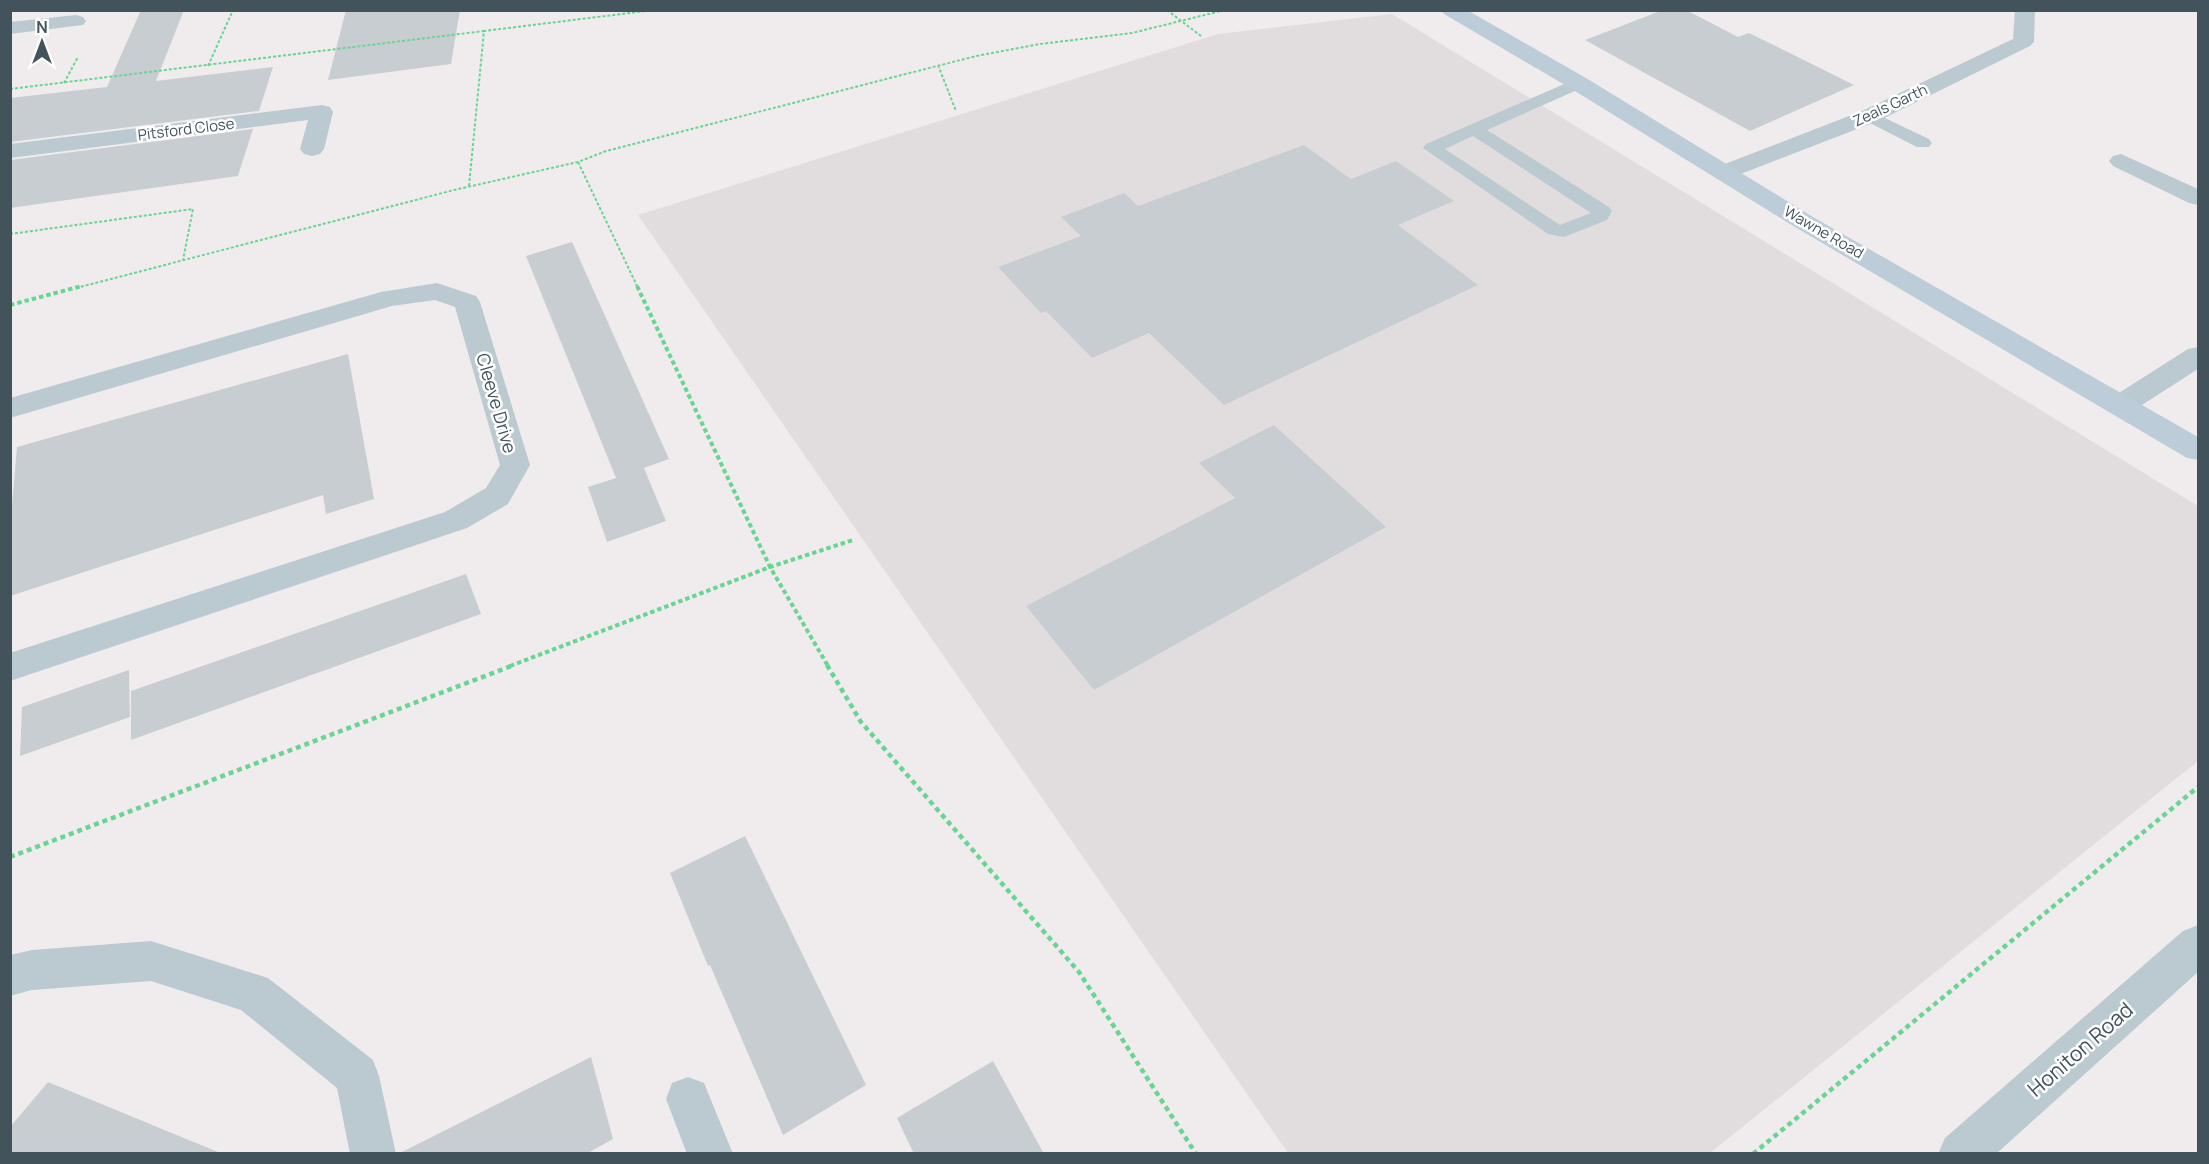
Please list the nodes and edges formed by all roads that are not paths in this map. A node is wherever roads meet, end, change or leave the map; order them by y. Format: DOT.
graph roads {
  1 [pos="1451,10"];
  2 [pos="2025,10"];
  3 [pos="76,21"];
  4 [pos="10,28"];
  5 [pos="1578,83"];
  6 [pos="1870,116"];
  7 [pos="1474,129"];
  8 [pos="1923,143"];
  9 [pos="312,149"];
  10 [pos="10,151"];
  11 [pos="2121,161"];
  12 [pos="1725,172"];
  13 [pos="2199,198"];
  14 [pos="2199,356"];
  15 [pos="2121,405"];
  16 [pos="10,408"];
  17 [pos="2199,450"];
  18 [pos="10,667"];
  19 [pos="2199,945"];
  20 [pos="10,976"];
  21 [pos="688,1099"];
  22 [pos="373,1154"];
  23 [pos="710,1154"];
  24 [pos="1961,1154"];
  1 -- 5 [label="street, Wawne Road"];
  2 -- 6 [label="street, Zeals Garth"];
  3 -- 4 [label="street"];
  5 -- 7 [label="lane"];
  5 -- 12 [label="street, Wawne Road"];
  6 -- 8 [label="lane"];
  6 -- 12 [label="street, Zeals Garth"];
  7 -- 7 [label="lane"];
  9 -- 10 [label="street, Pitsford Close"];
  11 -- 13 [label="street"];
  12 -- 15 [label="street, Wawne Road"];
  14 -- 15 [label="street"];
  15 -- 17 [label="street, Wawne Road"];
  16 -- 18 [label="street, Cleeve Drive"];
  19 -- 24 [label="street, Honiton Road"];
  20 -- 22 [label="street"];
  21 -- 23 [label="street"];
}
